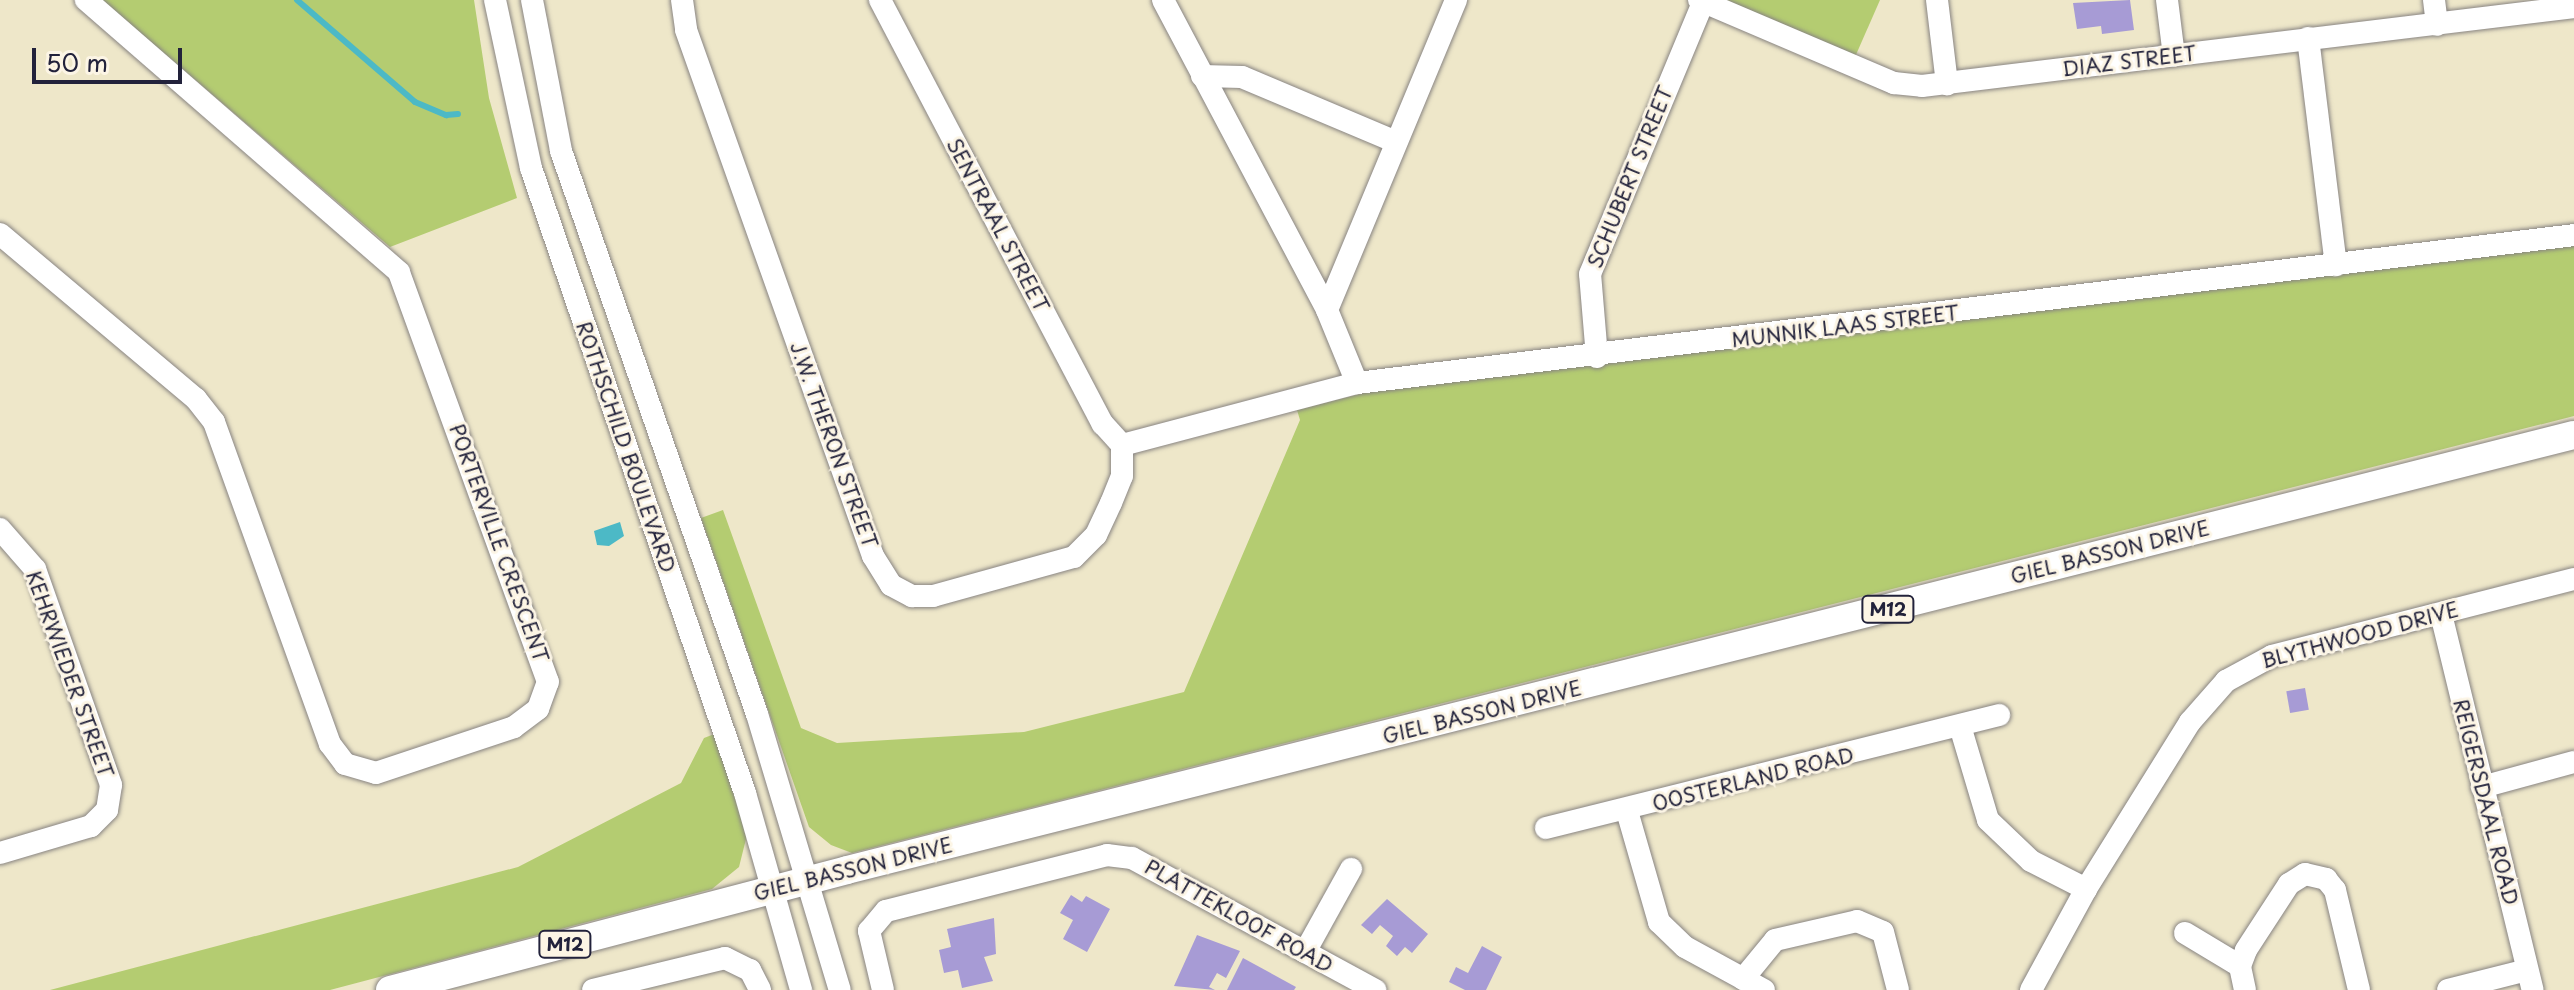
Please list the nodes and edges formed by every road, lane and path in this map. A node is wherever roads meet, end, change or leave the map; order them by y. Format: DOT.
graph roads {
  1 [pos="86,0"];
  2 [pos="495,0"];
  3 [pos="532,0"];
  4 [pos="682,0"];
  5 [pos="880,0"];
  6 [pos="1163,0"];
  7 [pos="1456,0"];
  8 [pos="1937,0"];
  9 [pos="2167,0"];
  10 [pos="2434,0"];
  11 [pos="1701,1"];
  12 [pos="2574,7"];
  13 [pos="2437,25"];
  14 [pos="2308,38"];
  15 [pos="2174,56"];
  16 [pos="1202,76"];
  17 [pos="1947,84"];
  18 [pos="1396,142"];
  19 [pos="0,234"];
  20 [pos="2574,235"];
  21 [pos="2336,265"];
  22 [pos="1327,310"];
  23 [pos="1597,357"];
  24 [pos="1357,383"];
  25 [pos="2574,435"];
  26 [pos="1122,445"];
  27 [pos="0,529"];
  28 [pos="2574,579"];
  29 [pos="2441,614"];
  30 [pos="1999,715"];
  31 [pos="1960,726"];
  32 [pos="2574,762"];
  33 [pos="2482,787"];
  34 [pos="1627,811"];
  35 [pos="1546,828"];
  36 [pos="0,853"];
  37 [pos="1351,869"];
  38 [pos="810,879"];
  39 [pos="774,889"];
  40 [pos="2086,889"];
  41 [pos="2185,933"];
  42 [pos="1305,952"];
  43 [pos="2240,966"];
  44 [pos="1743,979"];
  45 [pos="2530,980"];
  46 [pos="886,987"];
  47 [pos="390,990"];
  48 [pos="593,990"];
  49 [pos="760,990"];
  50 [pos="801,990"];
  51 [pos="840,990"];
  52 [pos="1375,990"];
  53 [pos="1764,990"];
  54 [pos="1898,990"];
  55 [pos="2031,990"];
  56 [pos="2245,990"];
  57 [pos="2359,990"];
  58 [pos="2448,990"];
  1 -- 19 [label="street, PORTERVILLE CRESCENT"];
  2 -- 39 [label="street, ROTHSCHILD BOULEVARD"];
  3 -- 38 [label="street, ROTHSCHILD BOULEVARD"];
  4 -- 26 [label="street, J.W. THERON STREET"];
  5 -- 26 [label="street, SENTRAAL STREET"];
  6 -- 16 [label="street"];
  7 -- 18 [label="street"];
  8 -- 17 [label="street"];
  9 -- 15 [label="street"];
  10 -- 13 [label="street"];
  11 -- 17 [label="street, DIAZ STREET"];
  11 -- 23 [label="street, SCHUBERT STREET"];
  12 -- 13 [label="street, DIAZ STREET"];
  13 -- 14 [label="street, DIAZ STREET"];
  14 -- 15 [label="street, DIAZ STREET"];
  14 -- 21 [label="street"];
  15 -- 17 [label="street, DIAZ STREET"];
  16 -- 18 [label="street"];
  16 -- 22 [label="street"];
  18 -- 22 [label="street"];
  20 -- 21 [label="street, MUNNIK LAAS STREET"];
  21 -- 23 [label="street, MUNNIK LAAS STREET"];
  22 -- 24 [label="street"];
  23 -- 24 [label="street, MUNNIK LAAS STREET"];
  24 -- 26 [label="street, MUNNIK LAAS STREET"];
  25 -- 38 [label="main road, GIEL BASSON DRIVE / M12"];
  27 -- 36 [label="street, KEHRWIEDER STREET"];
  28 -- 29 [label="street, BLYTHWOOD DRIVE"];
  29 -- 33 [label="street, REIGERSDAAL ROAD"];
  29 -- 40 [label="street, BLYTHWOOD DRIVE"];
  30 -- 31 [label="street, OOSTERLAND ROAD"];
  31 -- 34 [label="street, OOSTERLAND ROAD"];
  31 -- 40 [label="street"];
  32 -- 33 [label="street"];
  33 -- 45 [label="street, REIGERSDAAL ROAD"];
  34 -- 35 [label="street, OOSTERLAND ROAD"];
  34 -- 44 [label="street"];
  37 -- 42 [label="street"];
  38 -- 39 [label="main road, GIEL BASSON DRIVE / M12"];
  38 -- 51 [label="street, ROTHSCHILD BOULEVARD"];
  39 -- 47 [label="main road, GIEL BASSON DRIVE / M12"];
  39 -- 50 [label="street, ROTHSCHILD BOULEVARD"];
  40 -- 55 [label="street, BLYTHWOOD DRIVE"];
  41 -- 43 [label="street"];
  42 -- 46 [label="street, PLATTEKLOOF ROAD"];
  42 -- 52 [label="street, PLATTEKLOOF ROAD"];
  43 -- 56 [label="street"];
  43 -- 57 [label="street"];
  44 -- 53 [label="street"];
  44 -- 54 [label="street"];
  45 -- 58 [label="street"];
  48 -- 49 [label="street"];
}
